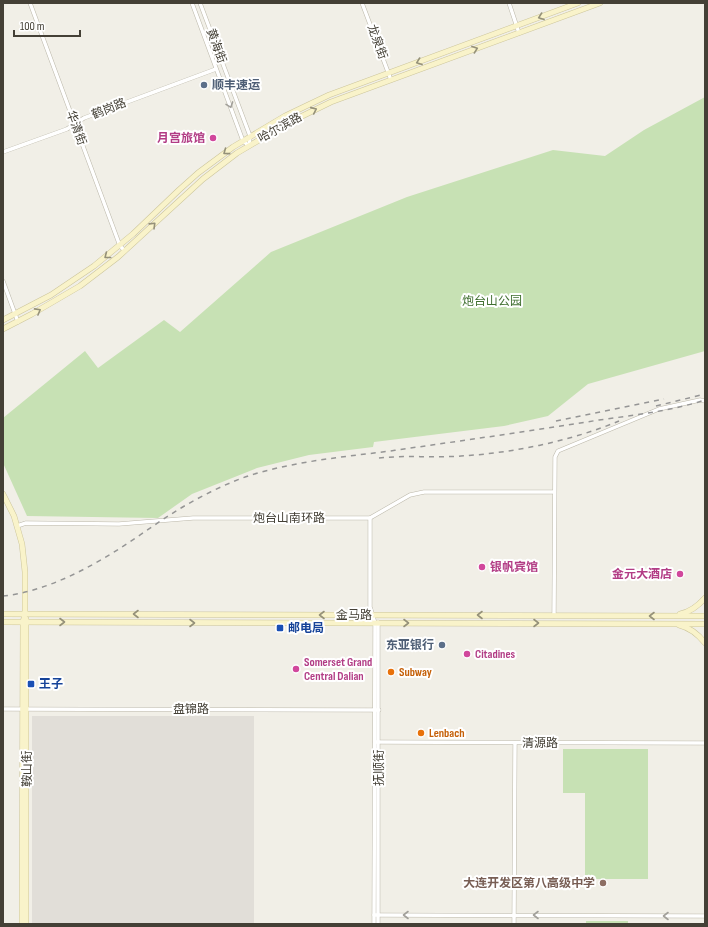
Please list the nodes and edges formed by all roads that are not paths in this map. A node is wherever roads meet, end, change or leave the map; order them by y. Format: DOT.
graph roads {
  1 [pos="30,3"];
  2 [pos="192,3"];
  3 [pos="200,3"];
  4 [pos="362,3"];
  5 [pos="508,3"];
  6 [pos="578,3"];
  7 [pos="600,3"];
  8 [pos="517,26"];
  9 [pos="520,33"];
  10 [pos="216,69"];
  11 [pos="388,73"];
  12 [pos="391,80"];
  13 [pos="74,124"];
  14 [pos="250,136"];
  15 [pos="243,141"];
  16 [pos="249,146"];
  17 [pos="3,152"];
  18 [pos="120,246"];
  19 [pos="125,251"];
  20 [pos="3,281"];
  21 [pos="15,314"];
  22 [pos="3,320"];
  23 [pos="18,322"];
  24 [pos="3,329"];
  25 [pos="705,401"];
  26 [pos="554,492"];
  27 [pos="3,494"];
  28 [pos="370,518"];
  29 [pos="17,526"];
  30 [pos="705,598"];
  31 [pos="3,614"];
  32 [pos="25,614"];
  33 [pos="373,615"];
  34 [pos="554,616"];
  35 [pos="673,616"];
  36 [pos="705,616"];
  37 [pos="3,622"];
  38 [pos="25,622"];
  39 [pos="377,623"];
  40 [pos="672,624"];
  41 [pos="705,624"];
  42 [pos="705,643"];
  43 [pos="3,709"];
  44 [pos="25,709"];
  45 [pos="377,710"];
  46 [pos="377,742"];
  47 [pos="514,743"];
  48 [pos="705,743"];
  49 [pos="376,915"];
  50 [pos="514,915"];
  51 [pos="705,916"];
  52 [pos="22,924"];
  53 [pos="26,924"];
  54 [pos="374,924"];
  55 [pos="378,924"];
  56 [pos="514,924"];
  1 -- 13 [label="street, 华清街"];
  2 -- 10 [label="street, 黄海街"];
  3 -- 14 [label="street, 黄海街"];
  4 -- 11 [label="street, 龙泉街"];
  5 -- 8 [label="street"];
  6 -- 8 [label="street, 哈尔滨路, one-way"];
  7 -- 9 [label="street, 哈尔滨路"];
  8 -- 9 [label="street"];
  8 -- 11 [label="street, 哈尔滨路, one-way"];
  12 -- 9 [label="street, 哈尔滨路, one-way"];
  10 -- 13 [label="street, 鹤岗路"];
  10 -- 15 [label="street, 黄海街, one-way"];
  11 -- 12 [label="street, 龙泉街"];
  11 -- 14 [label="street, 哈尔滨路"];
  16 -- 12 [label="street, 哈尔滨路, one-way"];
  13 -- 17 [label="street, 鹤岗路"];
  13 -- 18 [label="street, 华清街"];
  14 -- 15 [label="street, 哈尔滨路"];
  14 -- 16 [label="street, 黄海街"];
  15 -- 16 [label="street, 黄海街"];
  15 -- 18 [label="street, 哈尔滨路, one-way"];
  19 -- 16 [label="street, 哈尔滨路, one-way"];
  18 -- 19 [label="street, 华清街"];
  18 -- 21 [label="street, 哈尔滨路, one-way"];
  23 -- 19 [label="street, 哈尔滨路, one-way"];
  20 -- 21 [label="street"];
  21 -- 22 [label="street, 哈尔滨路"];
  21 -- 23 [label="street"];
  23 -- 24 [label="street, 哈尔滨路"];
  25 -- 26 [label="street"];
  26 -- 28 [label="street, 炮台山南环路"];
  26 -- 34 [label="street"];
  27 -- 29 [label="street, 鞍山街"];
  28 -- 29 [label="street, 炮台山南环路"];
  28 -- 33 [label="street, 抚顺街"];
  29 -- 32 [label="street, 鞍山街"];
  30 -- 35 [label="street"];
  31 -- 32 [label="street, 金马路"];
  33 -- 32 [label="street, 金马路, one-way"];
  32 -- 38 [label="street, 鞍山街"];
  34 -- 33 [label="street, 金马路, one-way"];
  33 -- 39 [label="street, 抚顺街"];
  35 -- 34 [label="street, 金马路, one-way"];
  35 -- 36 [label="street, 金马路"];
  37 -- 38 [label="street, 金马路"];
  38 -- 39 [label="street, 金马路, one-way"];
  38 -- 44 [label="street, 鞍山街"];
  39 -- 40 [label="street, 金马路, one-way"];
  39 -- 45 [label="street, 抚顺街"];
  40 -- 41 [label="street, 金马路"];
  40 -- 42 [label="street"];
  43 -- 44 [label="street, 盘锦路"];
  44 -- 45 [label="street, 盘锦路"];
  44 -- 52 [label="street, 鞍山街"];
  44 -- 53 [label="street, 鞍山街"];
  45 -- 46 [label="street, 抚顺街"];
  46 -- 47 [label="street, 清源路"];
  46 -- 49 [label="street, 抚顺街"];
  47 -- 48 [label="street, 清源路"];
  47 -- 50 [label="street"];
  50 -- 49 [label="street, one-way"];
  49 -- 54 [label="street, 抚顺街"];
  49 -- 55 [label="street, 抚顺街"];
  51 -- 50 [label="street, one-way"];
  50 -- 56 [label="street"];
}
